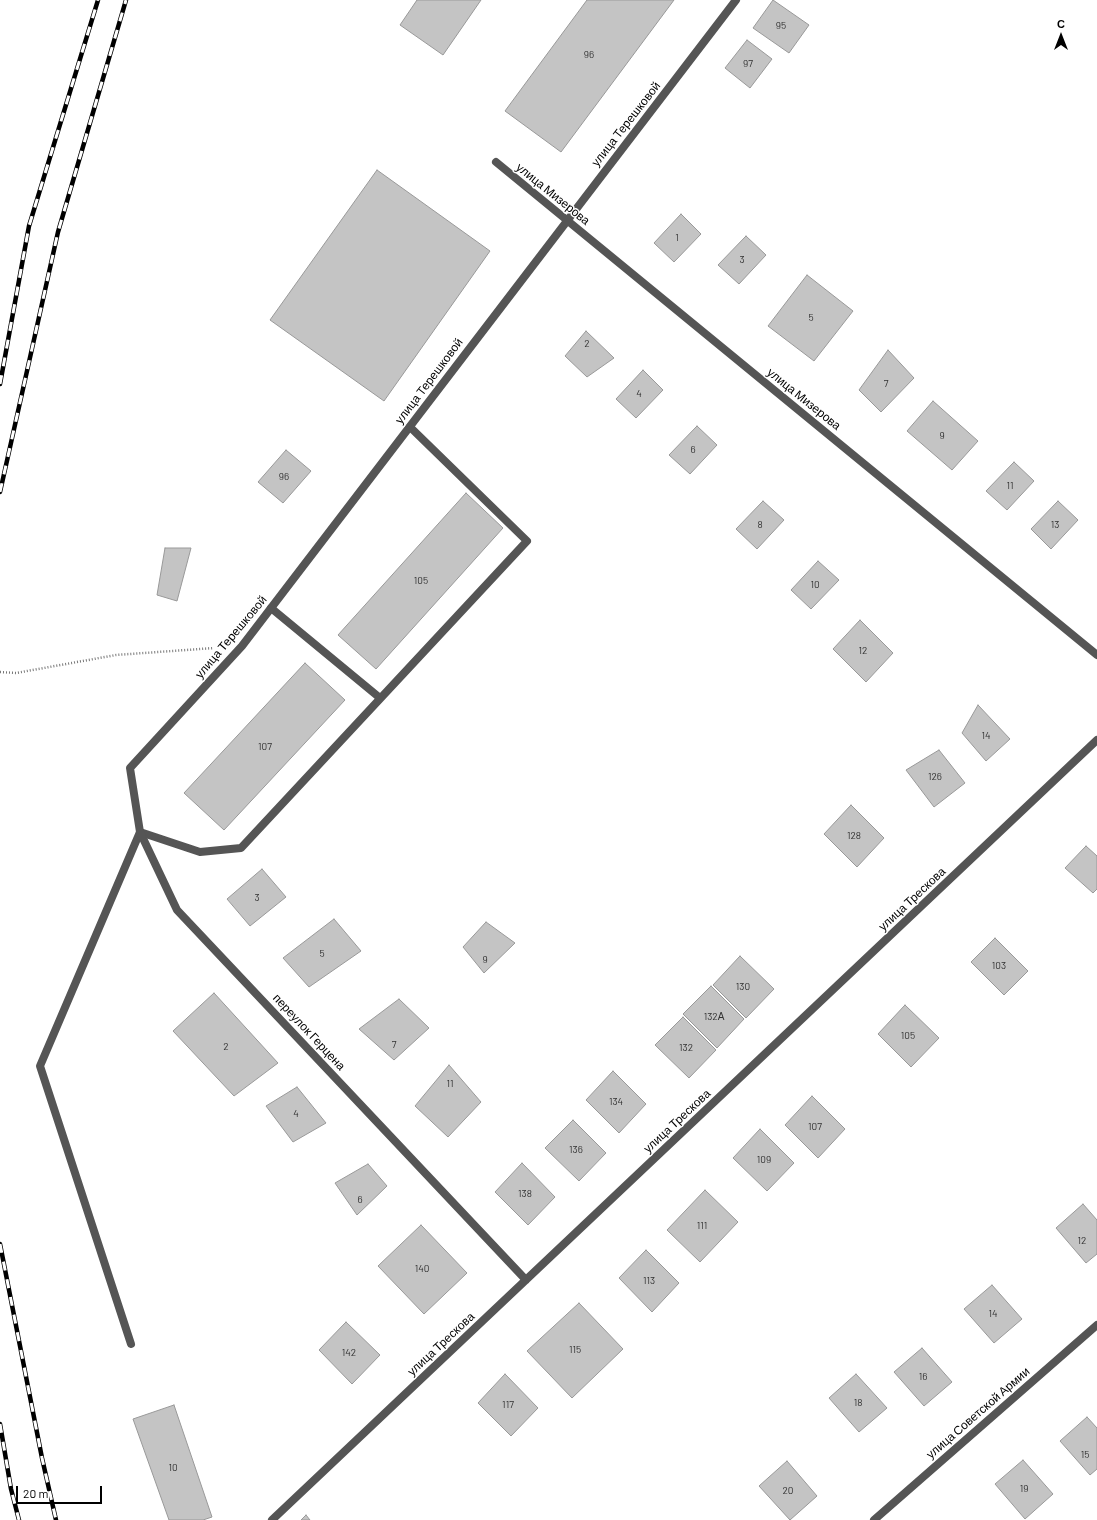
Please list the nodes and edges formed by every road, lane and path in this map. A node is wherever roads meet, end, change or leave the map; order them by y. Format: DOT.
graph roads {
  1 [pos="736,0"];
  2 [pos="496,162"];
  3 [pos="566,220"];
  4 [pos="410,427"];
  5 [pos="271,608"];
  6 [pos="242,646"];
  7 [pos="1097,655"];
  8 [pos="0,672"];
  9 [pos="380,698"];
  10 [pos="1097,740"];
  11 [pos="130,768"];
  12 [pos="140,832"];
  13 [pos="526,1280"];
  14 [pos="1097,1325"];
  15 [pos="131,1344"];
  16 [pos="272,1520"];
  17 [pos="874,1520"];
  1 -- 3 [label="street, улица Терешковой"];
  2 -- 3 [label="street, улица Мизерова"];
  3 -- 4 [label="street, улица Терешковой"];
  3 -- 7 [label="street, улица Мизерова"];
  4 -- 5 [label="street, улица Терешковой"];
  4 -- 9 [label="street"];
  5 -- 6 [label="street, улица Терешковой"];
  5 -- 9 [label="street"];
  6 -- 8 [label="path"];
  6 -- 11 [label="street, улица Терешковой"];
  9 -- 12 [label="street"];
  10 -- 13 [label="street, улица Трескова"];
  11 -- 12 [label="street, переулок Герцена"];
  12 -- 13 [label="street, переулок Герцена"];
  12 -- 15 [label="street"];
  13 -- 16 [label="street, улица Трескова"];
  14 -- 17 [label="street, улица Советской Армии"];
}
